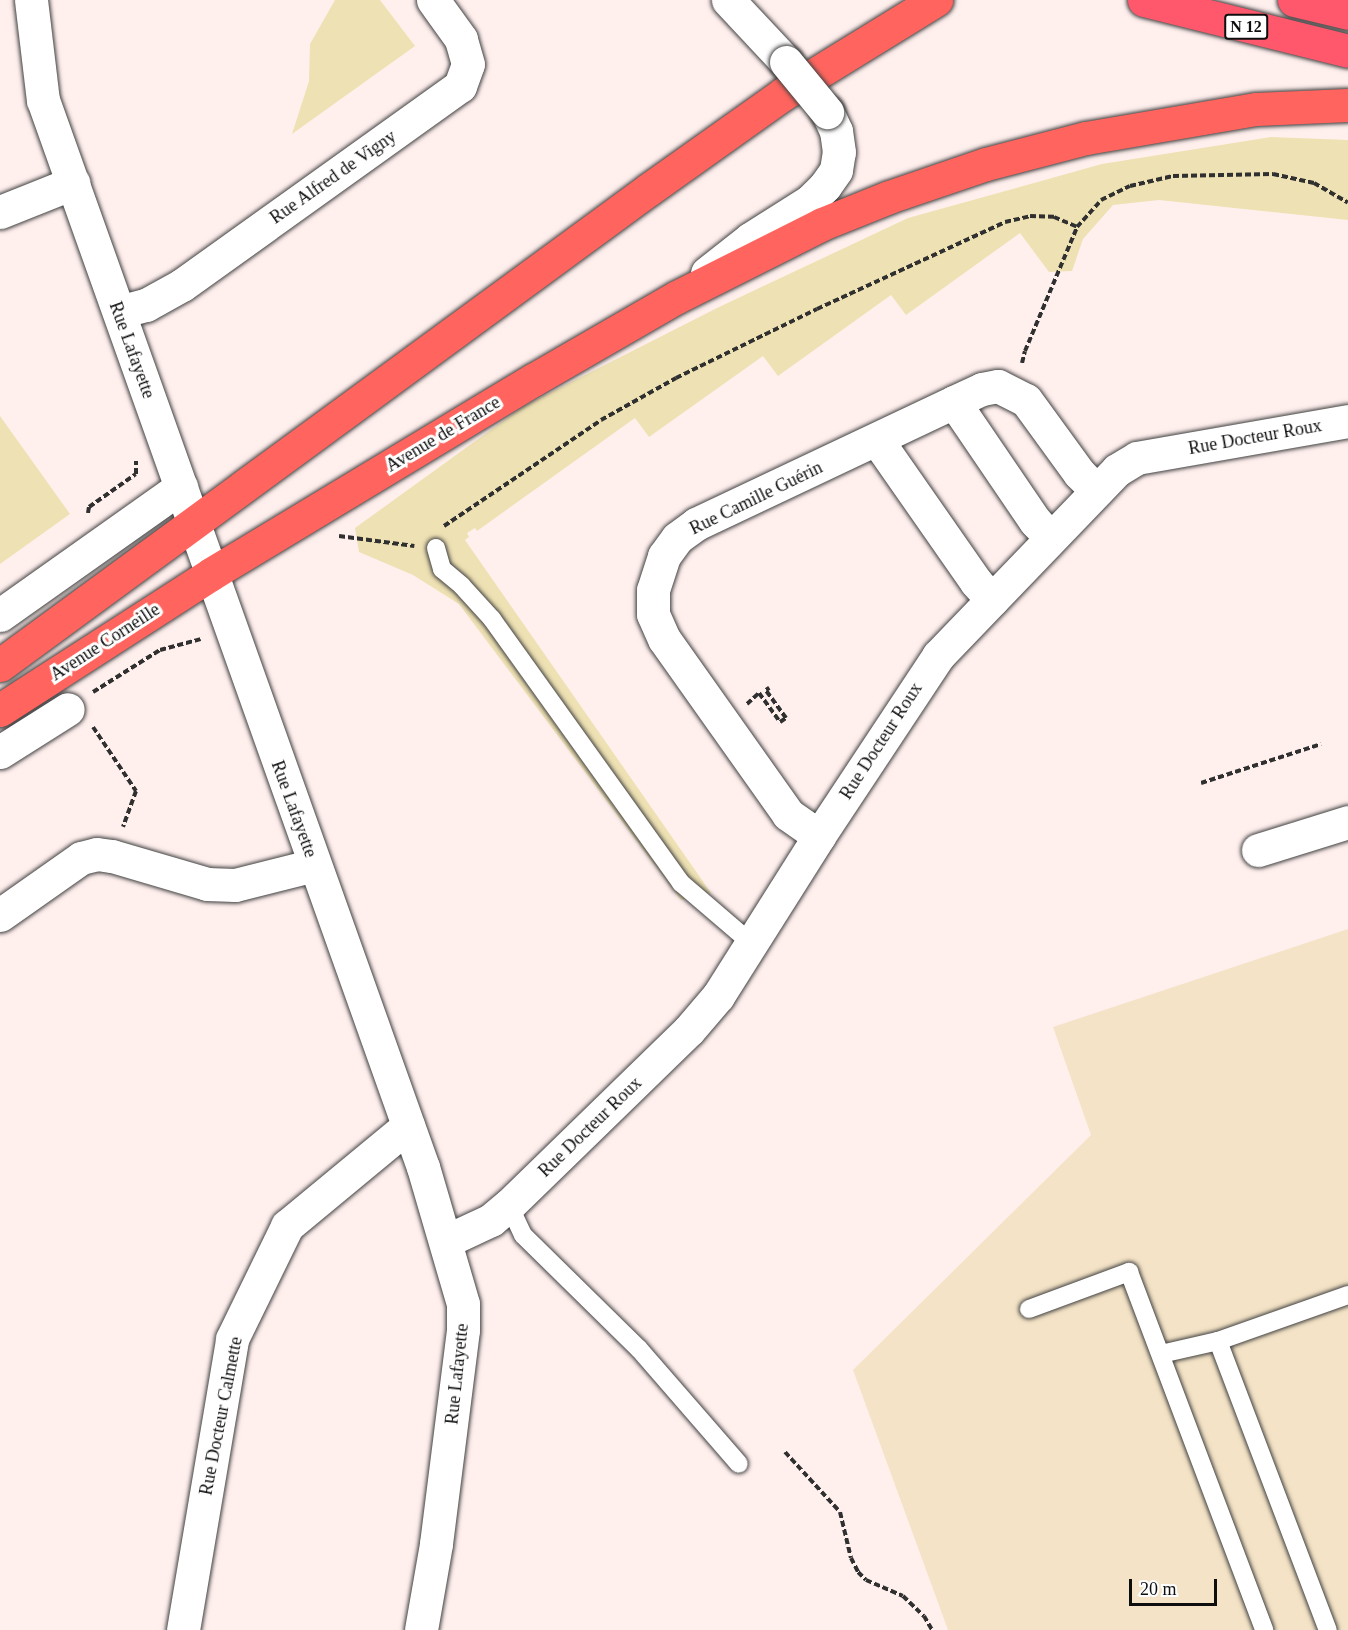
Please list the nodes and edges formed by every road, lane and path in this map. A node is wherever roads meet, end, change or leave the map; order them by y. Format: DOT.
graph roads {
  1 [pos="32,0"];
  2 [pos="433,0"];
  3 [pos="728,0"];
  4 [pos="936,0"];
  5 [pos="1144,0"];
  6 [pos="1294,0"];
  7 [pos="1348,13"];
  8 [pos="1348,51"];
  9 [pos="1348,105"];
  10 [pos="73,183"];
  11 [pos="1348,202"];
  12 [pos="0,212"];
  13 [pos="1077,226"];
  14 [pos="677,297"];
  15 [pos="119,312"];
  16 [pos="1016,393"];
  17 [pos="954,402"];
  18 [pos="1348,421"];
  19 [pos="164,440"];
  20 [pos="877,440"];
  21 [pos="181,487"];
  22 [pos="1096,491"];
  23 [pos="193,524"];
  24 [pos="339,536"];
  25 [pos="1051,538"];
  26 [pos="436,548"];
  27 [pos="75,560"];
  28 [pos="211,574"];
  29 [pos="992,600"];
  30 [pos="0,615"];
  31 [pos="230,631"];
  32 [pos="0,664"];
  33 [pos="769,688"];
  34 [pos="759,693"];
  35 [pos="72,706"];
  36 [pos="0,710"];
  37 [pos="1321,744"];
  38 [pos="0,752"];
  39 [pos="1201,783"];
  40 [pos="1348,822"];
  41 [pos="819,836"];
  42 [pos="1258,850"];
  43 [pos="112,856"];
  44 [pos="314,864"];
  45 [pos="0,915"];
  46 [pos="752,943"];
  47 [pos="408,1126"];
  48 [pos="509,1205"];
  49 [pos="446,1241"];
  50 [pos="1348,1294"];
  51 [pos="1029,1309"];
  52 [pos="1218,1341"];
  53 [pos="1161,1354"];
  54 [pos="785,1452"];
  55 [pos="739,1464"];
  56 [pos="183,1630"];
  57 [pos="421,1630"];
  58 [pos="932,1630"];
  59 [pos="1264,1630"];
  60 [pos="1328,1630"];
  1 -- 10 [label="street, Rue Lafayette"];
  2 -- 15 [label="street, Rue Alfred de Vigny"];
  3 -- 14 [label="street, bridge"];
  4 -- 23 [label="main road"];
  5 -- 8 [label="highway, N 12"];
  6 -- 7 [label="highway"];
  9 -- 14 [label="main road, Avenue de France"];
  10 -- 12 [label="street"];
  10 -- 15 [label="street, Rue Lafayette"];
  11 -- 13 [label="path"];
  13 -- 16 [label="path"];
  13 -- 26 [label="path"];
  14 -- 28 [label="main road, Avenue de France"];
  15 -- 19 [label="street, Rue Lafayette"];
  16 -- 17 [label="street, Rue Camille Guérin"];
  16 -- 22 [label="street"];
  17 -- 20 [label="street, Rue Camille Guérin"];
  17 -- 25 [label="street"];
  18 -- 22 [label="street, Rue Docteur Roux"];
  19 -- 21 [label="street, Rue Lafayette"];
  19 -- 27 [label="path"];
  20 -- 29 [label="street"];
  20 -- 41 [label="street, Rue Camille Guérin"];
  21 -- 23 [label="street, Rue Lafayette"];
  21 -- 27 [label="street"];
  22 -- 25 [label="street, Rue Docteur Roux"];
  23 -- 28 [label="street, Rue Lafayette"];
  23 -- 32 [label="main road"];
  24 -- 26 [label="path"];
  25 -- 29 [label="street, Rue Docteur Roux"];
  26 -- 46 [label="lane"];
  27 -- 30 [label="street"];
  28 -- 31 [label="street, Rue Lafayette"];
  28 -- 36 [label="main road, Avenue Corneille"];
  29 -- 41 [label="street, Rue Docteur Roux"];
  31 -- 35 [label="path"];
  31 -- 44 [label="street, Rue Lafayette"];
  33 -- 34 [label="path"];
  35 -- 38 [label="street, Avenue Corneille"];
  35 -- 43 [label="path"];
  37 -- 39 [label="path"];
  40 -- 42 [label="street"];
  41 -- 46 [label="street, Rue Docteur Roux"];
  43 -- 44 [label="street"];
  43 -- 45 [label="street"];
  44 -- 47 [label="street, Rue Lafayette"];
  46 -- 48 [label="street, Rue Docteur Roux"];
  47 -- 49 [label="street, Rue Lafayette"];
  47 -- 56 [label="street, Rue Docteur Calmette"];
  48 -- 49 [label="street, Rue Docteur Roux"];
  48 -- 55 [label="lane"];
  49 -- 57 [label="street, Rue Lafayette"];
  50 -- 52 [label="lane"];
  51 -- 53 [label="lane"];
  52 -- 53 [label="lane"];
  52 -- 60 [label="lane"];
  53 -- 59 [label="lane"];
  54 -- 58 [label="path"];
}
